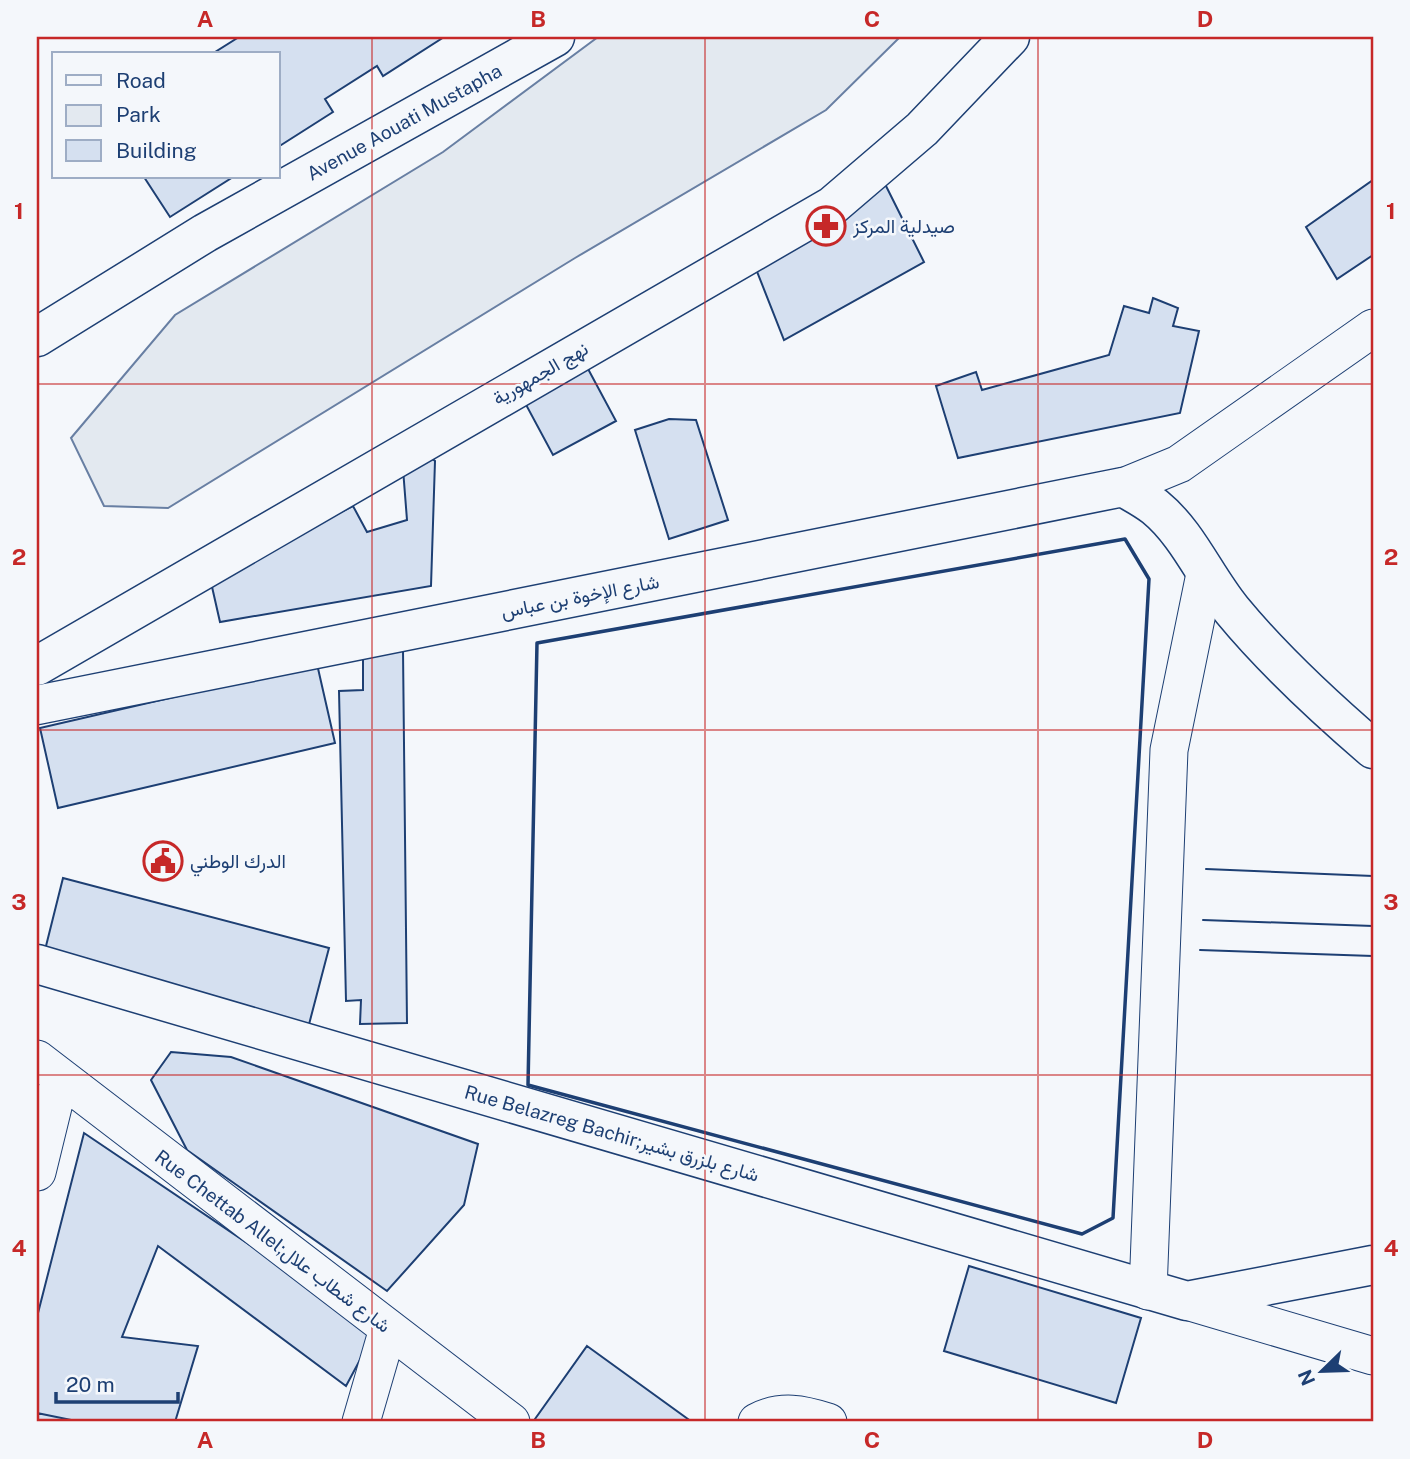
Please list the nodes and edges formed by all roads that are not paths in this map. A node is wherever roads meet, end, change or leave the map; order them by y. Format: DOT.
graph roads {
  1 [pos="555,37"];
  2 [pos="1010,37"];
  3 [pos="1373,328"];
  4 [pos="37,337"];
  5 [pos="1123,487"];
  6 [pos="1205,574"];
  7 [pos="37,666"];
  8 [pos="37,705"];
  9 [pos="1373,749"];
  10 [pos="37,964"];
  11 [pos="48,1068"];
  12 [pos="37,1172"];
  13 [pos="1373,1265"];
  14 [pos="1148,1291"];
  15 [pos="1187,1301"];
  16 [pos="388,1329"];
  17 [pos="1373,1356"];
  18 [pos="471,1409"];
  19 [pos="361,1422"];
  20 [pos="511,1422"];
  21 [pos="757,1422"];
  22 [pos="828,1422"];
  1 -- 4 [label="street, Avenue Aouati Mustapha"];
  2 -- 7 [label="street, نهج الجمهورية"];
  3 -- 5 [label="street"];
  5 -- 6 [label="street"];
  5 -- 8 [label="street, شارع الإخوة بن عباس"];
  6 -- 9 [label="street"];
  6 -- 14 [label="street"];
  10 -- 14 [label="street, Rue Belazreg Bachir;شارع بلزرق بشير"];
  11 -- 12 [label="street"];
  11 -- 16 [label="street, Rue Chettab Allel;شارع شطاب علال"];
  13 -- 15 [label="street"];
  14 -- 15 [label="street, Rue Belazreg Bachir;شارع بلزرق بشير"];
  15 -- 17 [label="street"];
  16 -- 18 [label="street, Rue Chettab Allel;شارع شطاب علال"];
  16 -- 19 [label="street"];
  18 -- 20 [label="street, Rue Chettab Allel;شارع شطاب علال"];
  21 -- 22 [label="street"];
}
